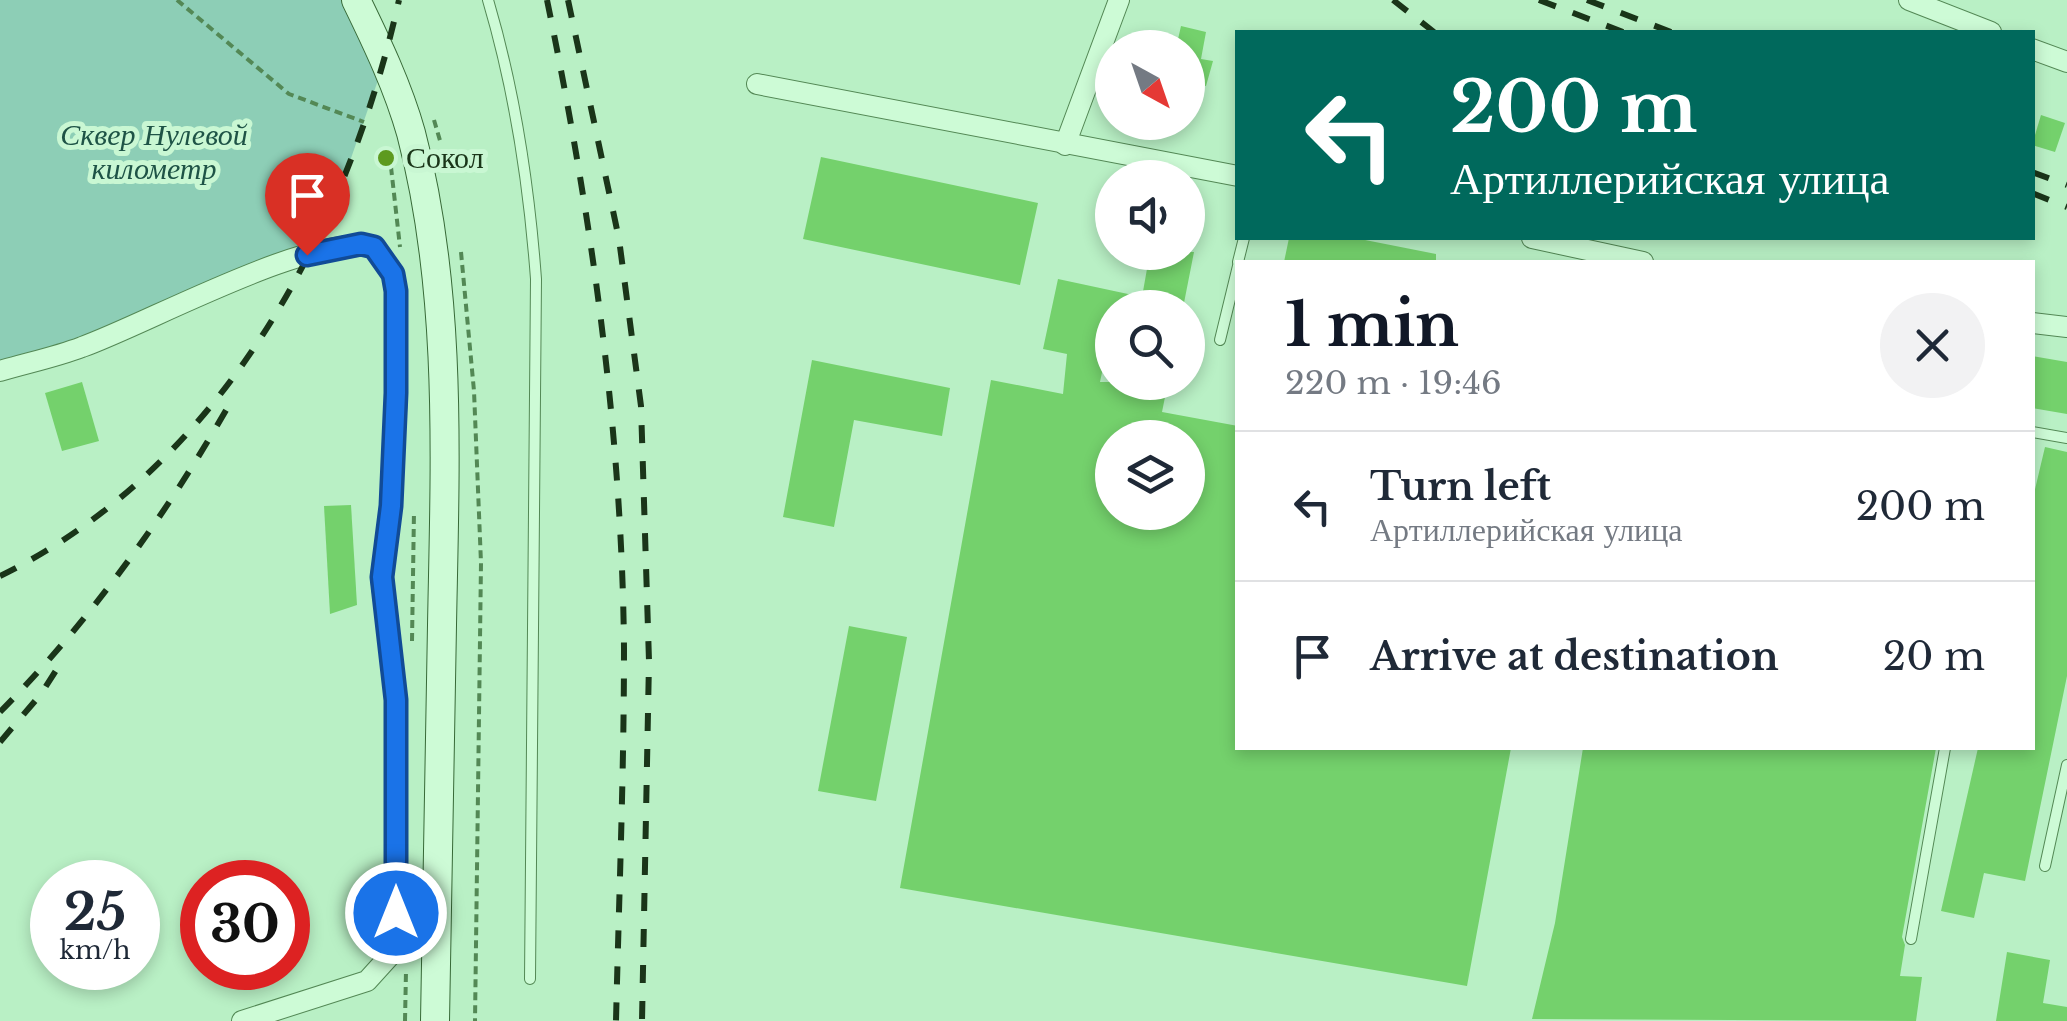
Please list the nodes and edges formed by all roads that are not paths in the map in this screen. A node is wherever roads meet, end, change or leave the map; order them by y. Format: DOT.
graph roads {
  1 [pos="356,0"];
  2 [pos="488,0"];
  3 [pos="1119,0"];
  4 [pos="1908,0"];
  5 [pos="1986,30"];
  6 [pos="2035,50"];
  7 [pos="2067,62"];
  8 [pos="757,84"];
  9 [pos="1065,145"];
  10 [pos="1235,175"];
  11 [pos="1541,240"];
  12 [pos="1634,260"];
  13 [pos="1235,277"];
  14 [pos="2035,323"];
  15 [pos="2067,327"];
  16 [pos="1220,340"];
  17 [pos="0,370"];
  18 [pos="2035,433"];
  19 [pos="2067,438"];
  20 [pos="1945,750"];
  21 [pos="2067,765"];
  22 [pos="2045,866"];
  23 [pos="1911,939"];
  24 [pos="530,979"];
  25 [pos="242,1021"];
  26 [pos="435,1021"];
  1 -- 26 [label="main road"];
  2 -- 24 [label="lane"];
  3 -- 9 [label="street"];
  4 -- 5 [label="street"];
  6 -- 7 [label="street"];
  8 -- 9 [label="street"];
  9 -- 10 [label="street"];
  11 -- 12 [label="street"];
  13 -- 16 [label="lane"];
  14 -- 15 [label="street"];
  17 -- 25 [label="street"];
  18 -- 19 [label="lane"];
  20 -- 23 [label="lane"];
  21 -- 22 [label="lane"];
}
